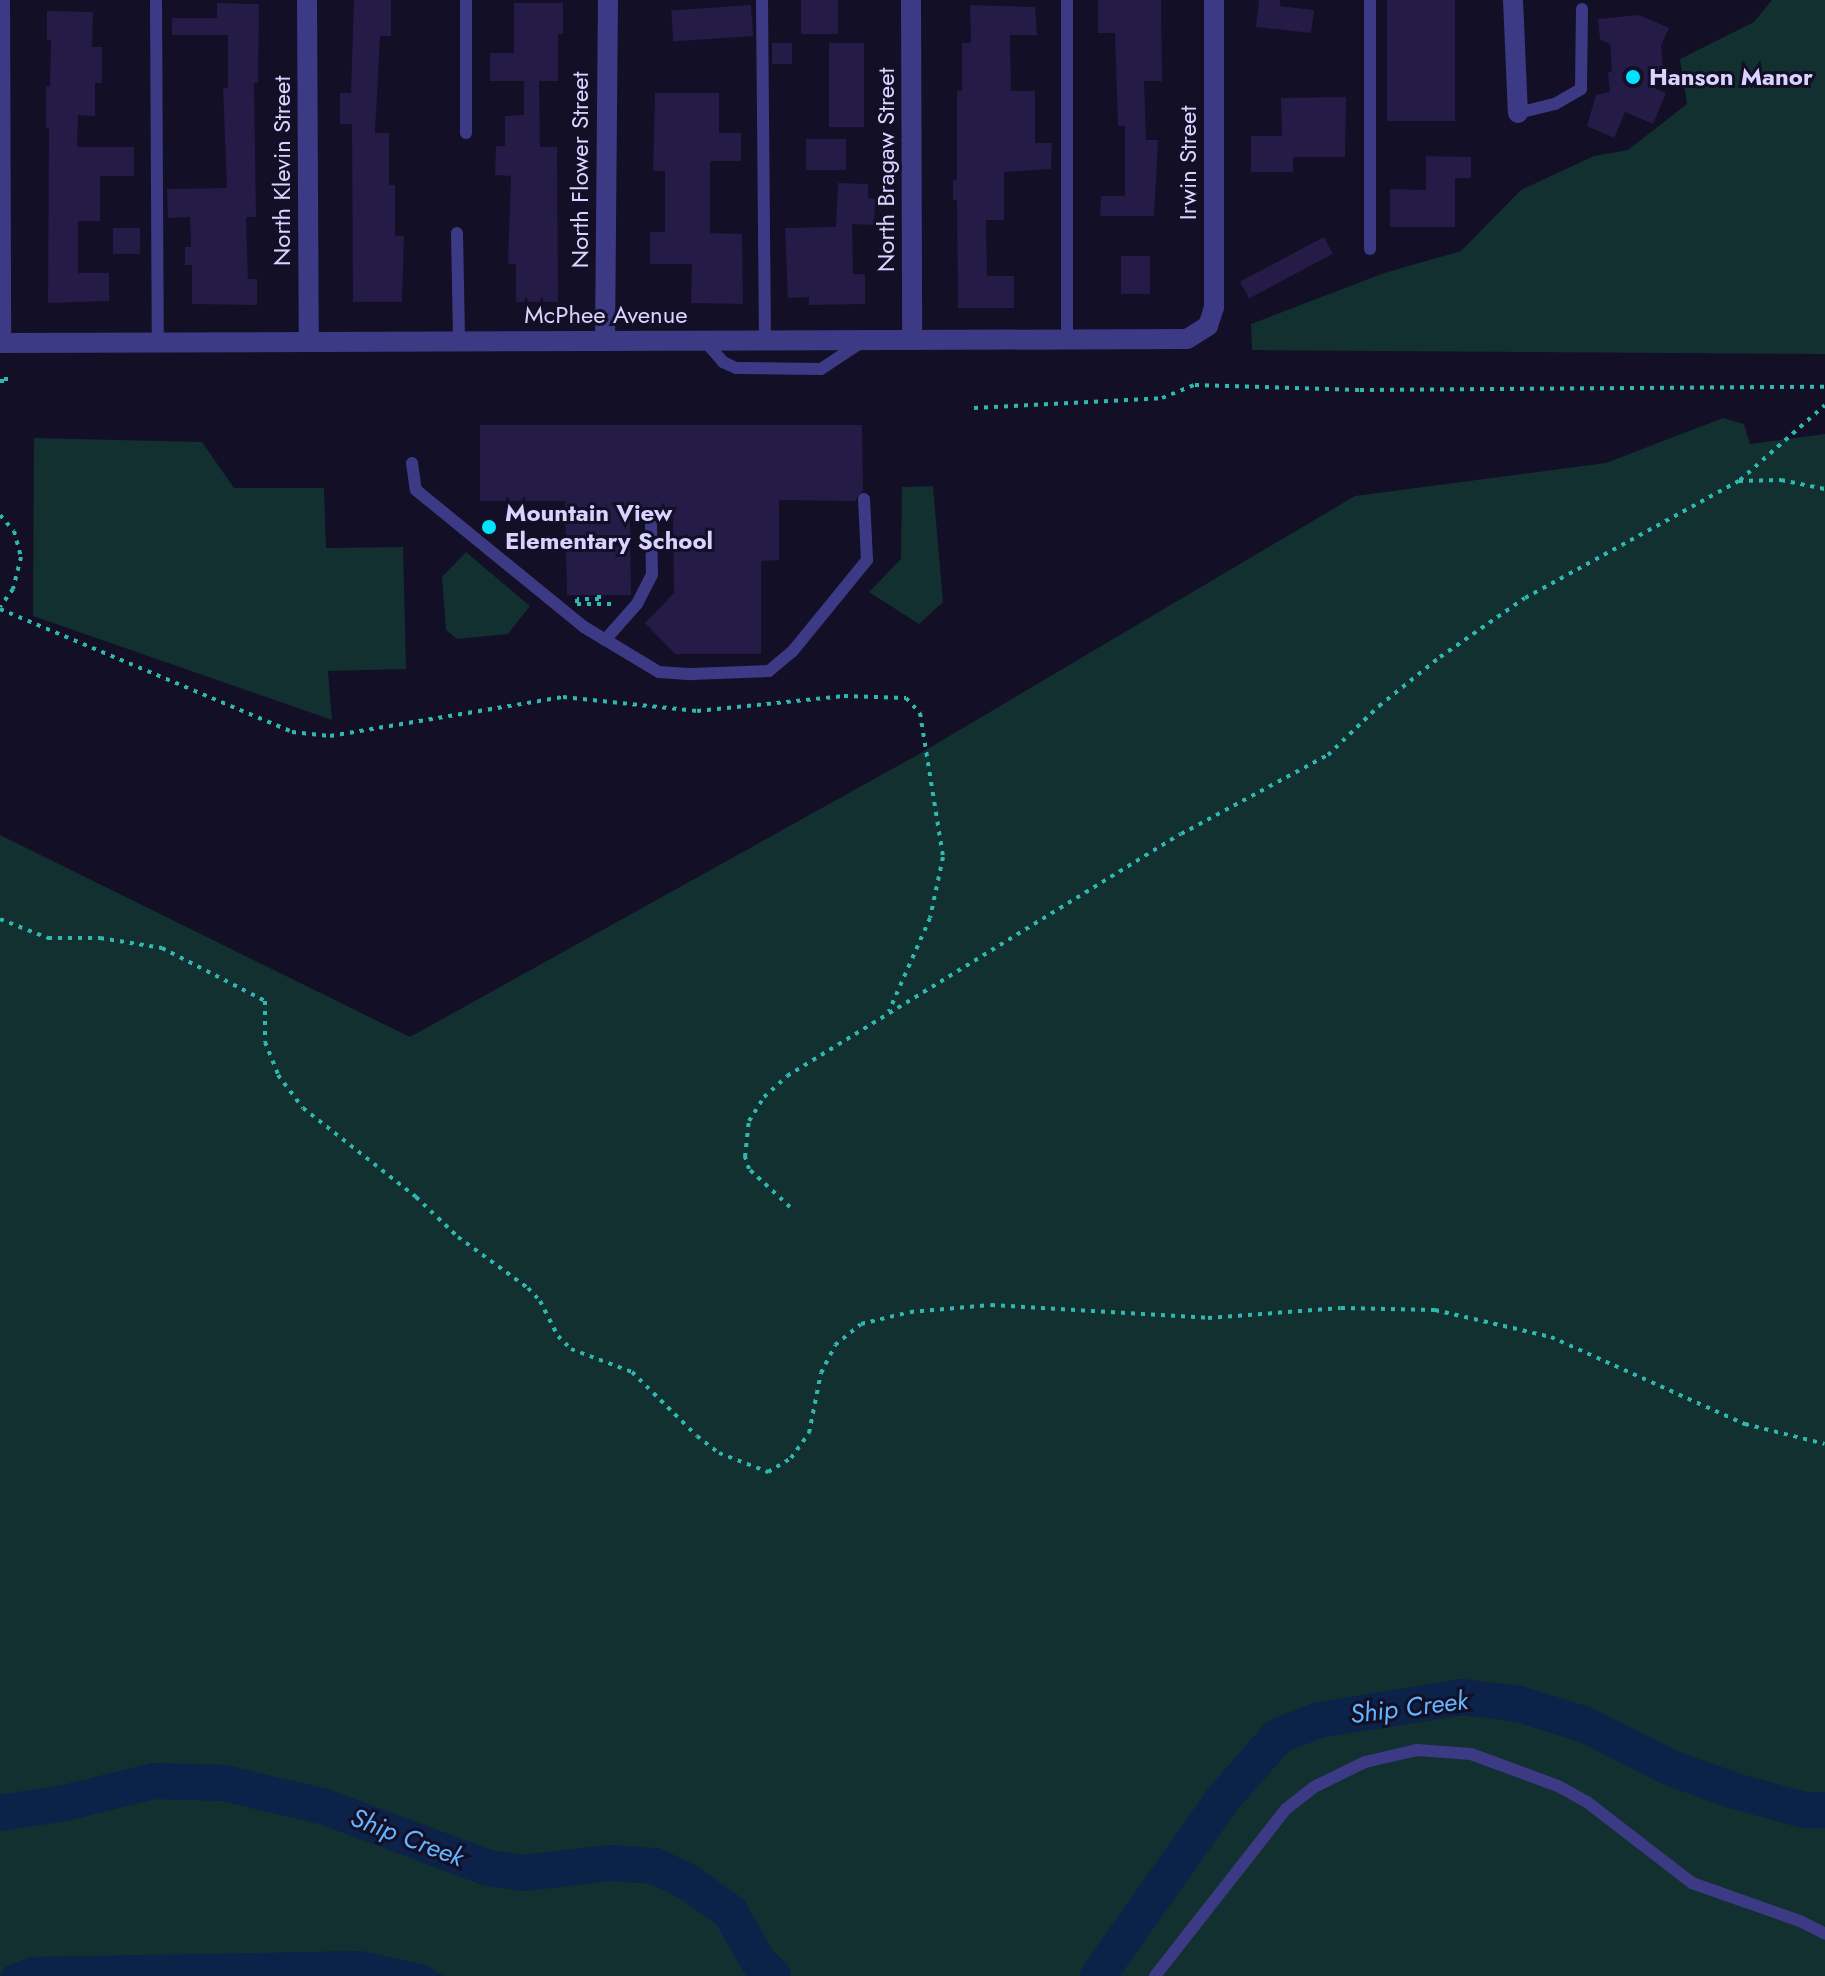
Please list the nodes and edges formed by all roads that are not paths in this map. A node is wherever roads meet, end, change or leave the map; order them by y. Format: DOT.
graph roads {
  1 [pos="0,0"];
  2 [pos="156,0"];
  3 [pos="307,0"];
  4 [pos="466,0"];
  5 [pos="608,0"];
  6 [pos="762,0"];
  7 [pos="911,0"];
  8 [pos="1067,0"];
  9 [pos="1214,0"];
  10 [pos="1370,0"];
  11 [pos="1513,0"];
  12 [pos="1582,9"];
  13 [pos="1518,113"];
  14 [pos="466,133"];
  15 [pos="457,233"];
  16 [pos="1370,249"];
  17 [pos="1208,326"];
  18 [pos="1067,339"];
  19 [pos="704,340"];
  20 [pos="765,340"];
  21 [pos="865,340"];
  22 [pos="912,340"];
  23 [pos="459,341"];
  24 [pos="605,341"];
  25 [pos="158,342"];
  26 [pos="309,342"];
  27 [pos="0,343"];
  28 [pos="412,463"];
  29 [pos="864,499"];
  30 [pos="651,525"];
  31 [pos="605,640"];
  32 [pos="1825,1934"];
  33 [pos="1155,1976"];
  1 -- 27 [label="street"];
  2 -- 25 [label="lane"];
  3 -- 26 [label="street, North Klevin Street"];
  4 -- 14 [label="lane"];
  5 -- 24 [label="street, North Flower Street"];
  6 -- 20 [label="lane"];
  7 -- 22 [label="street, North Bragaw Street"];
  8 -- 18 [label="lane"];
  9 -- 17 [label="street, Irwin Street"];
  10 -- 16 [label="lane"];
  11 -- 13 [label="street"];
  12 -- 13 [label="lane"];
  15 -- 23 [label="lane"];
  17 -- 18 [label="street, McPhee Avenue"];
  18 -- 22 [label="street, McPhee Avenue"];
  19 -- 20 [label="street, McPhee Avenue"];
  19 -- 21 [label="lane"];
  19 -- 24 [label="street, McPhee Avenue"];
  20 -- 21 [label="street, McPhee Avenue"];
  21 -- 22 [label="street, McPhee Avenue"];
  23 -- 24 [label="street, McPhee Avenue"];
  23 -- 26 [label="street, McPhee Avenue"];
  25 -- 26 [label="street, McPhee Avenue"];
  25 -- 27 [label="street, McPhee Avenue"];
  28 -- 31 [label="lane"];
  29 -- 31 [label="lane"];
  30 -- 31 [label="lane"];
  32 -- 33 [label="lane"];
}
